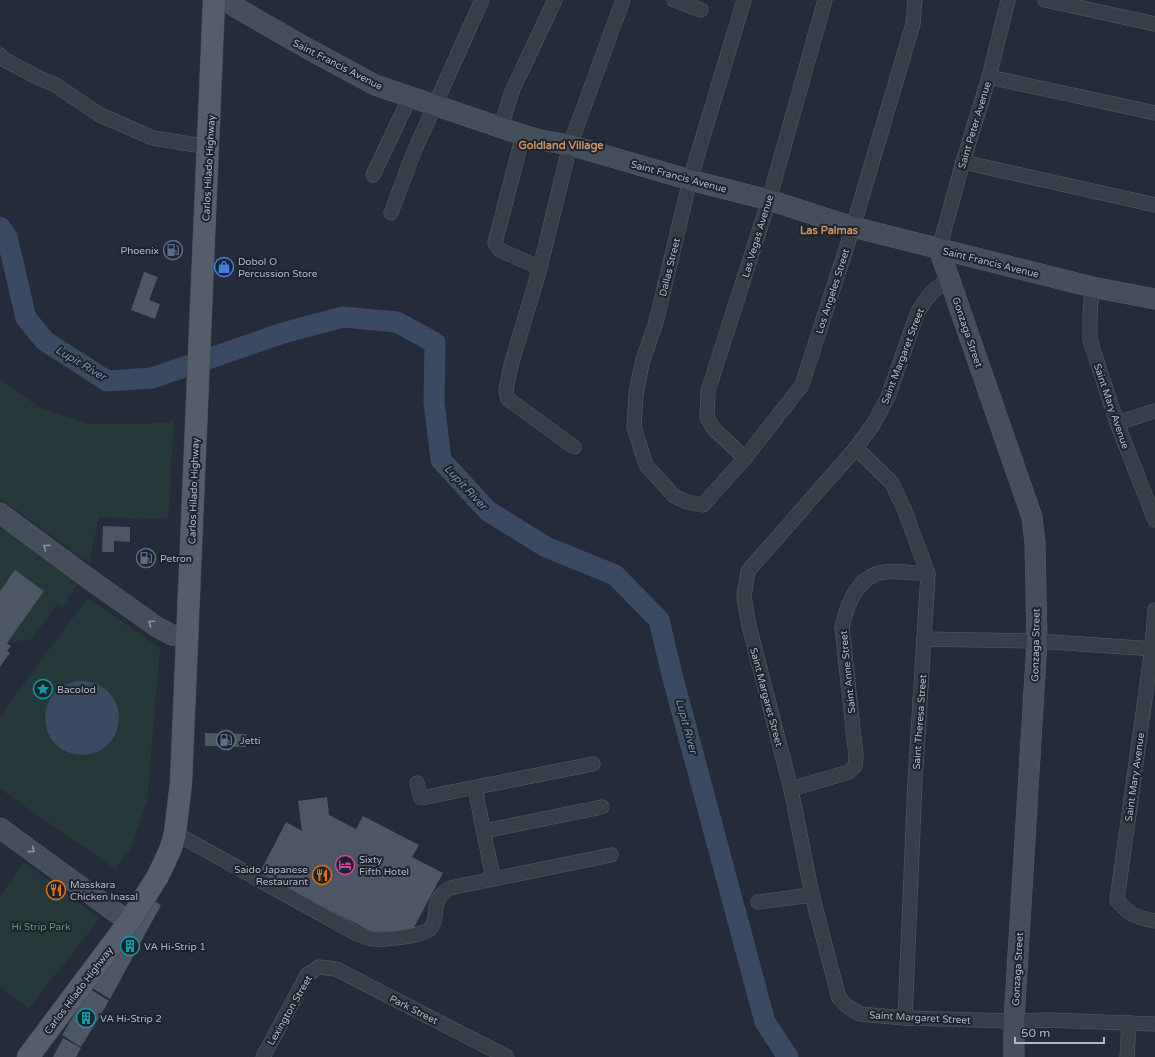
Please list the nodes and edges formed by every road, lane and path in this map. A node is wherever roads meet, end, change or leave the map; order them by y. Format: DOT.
graph roads {
  1 [pos="214,0"];
  2 [pos="223,0"];
  3 [pos="482,0"];
  4 [pos="555,0"];
  5 [pos="623,0"];
  6 [pos="674,0"];
  7 [pos="744,0"];
  8 [pos="826,0"];
  9 [pos="915,0"];
  10 [pos="1008,0"];
  11 [pos="1046,0"];
  12 [pos="700,10"];
  13 [pos="1155,24"];
  14 [pos="0,55"];
  15 [pos="989,77"];
  16 [pos="410,97"];
  17 [pos="435,105"];
  18 [pos="1155,113"];
  19 [pos="501,127"];
  20 [pos="523,135"];
  21 [pos="570,146"];
  22 [pos="209,147"];
  23 [pos="963,162"];
  24 [pos="372,175"];
  25 [pos="690,180"];
  26 [pos="768,200"];
  27 [pos="1155,205"];
  28 [pos="391,213"];
  29 [pos="853,227"];
  30 [pos="939,249"];
  31 [pos="540,268"];
  32 [pos="949,278"];
  33 [pos="1092,287"];
  34 [pos="1155,299"];
  35 [pos="1155,411"];
  36 [pos="1117,423"];
  37 [pos="574,447"];
  38 [pos="856,448"];
  39 [pos="745,458"];
  40 [pos="703,505"];
  41 [pos="0,513"];
  42 [pos="1155,520"];
  43 [pos="928,574"];
  44 [pos="1155,610"];
  45 [pos="187,637"];
  46 [pos="924,639"];
  47 [pos="1037,641"];
  48 [pos="1153,649"];
  49 [pos="593,764"];
  50 [pos="417,783"];
  51 [pos="475,788"];
  52 [pos="791,789"];
  53 [pos="602,807"];
  54 [pos="0,828"];
  55 [pos="484,831"];
  56 [pos="175,833"];
  57 [pos="612,855"];
  58 [pos="493,878"];
  59 [pos="812,895"];
  60 [pos="758,902"];
  61 [pos="1155,921"];
  62 [pos="129,922"];
  63 [pos="319,967"];
  64 [pos="905,1018"];
  65 [pos="1014,1021"];
  66 [pos="1129,1023"];
  67 [pos="1155,1024"];
  68 [pos="28,1057"];
  69 [pos="263,1057"];
  70 [pos="507,1057"];
  71 [pos="1014,1057"];
  72 [pos="1127,1057"];
  1 -- 22 [label="main road, Carlos Hilado Highway"];
  2 -- 16 [label="street, Saint Francis Avenue"];
  3 -- 17 [label="street"];
  4 -- 19 [label="street"];
  5 -- 21 [label="street"];
  6 -- 12 [label="street"];
  7 -- 25 [label="street, Dallas Street"];
  8 -- 26 [label="street, Las Vegas Avenue"];
  9 -- 29 [label="street, Los Angeles Street"];
  10 -- 15 [label="street, Saint Peter Avenue"];
  11 -- 13 [label="street"];
  14 -- 22 [label="street"];
  15 -- 18 [label="street"];
  15 -- 23 [label="street, Saint Peter Avenue"];
  16 -- 17 [label="street, Saint Francis Avenue"];
  16 -- 24 [label="street"];
  17 -- 19 [label="street, Saint Francis Avenue"];
  17 -- 28 [label="street"];
  19 -- 20 [label="street, Saint Francis Avenue"];
  20 -- 21 [label="street, Saint Francis Avenue"];
  20 -- 31 [label="street"];
  21 -- 25 [label="street, Saint Francis Avenue"];
  21 -- 31 [label="street"];
  22 -- 45 [label="main road, Carlos Hilado Highway"];
  23 -- 27 [label="street"];
  23 -- 30 [label="street, Saint Peter Avenue"];
  25 -- 26 [label="street, Saint Francis Avenue"];
  25 -- 40 [label="street, Dallas Street"];
  26 -- 29 [label="street, Saint Francis Avenue"];
  26 -- 39 [label="street, Las Vegas Avenue"];
  29 -- 30 [label="street, Saint Francis Avenue"];
  29 -- 39 [label="street, Los Angeles Street"];
  30 -- 32 [label="street, Gonzaga Street"];
  30 -- 33 [label="street, Saint Francis Avenue"];
  31 -- 37 [label="street"];
  32 -- 38 [label="street, Saint Margaret Street"];
  32 -- 47 [label="street, Gonzaga Street"];
  33 -- 34 [label="street, Saint Francis Avenue"];
  33 -- 36 [label="street, Saint Mary Avenue"];
  35 -- 36 [label="street"];
  36 -- 42 [label="street, Saint Mary Avenue"];
  38 -- 43 [label="street, Saint Theresa Street"];
  38 -- 52 [label="street, Saint Margaret Street"];
  39 -- 40 [label="street, Los Angeles Street"];
  45 -- 41 [label="street, one-way"];
  43 -- 46 [label="street, Saint Theresa Street"];
  43 -- 52 [label="street, Saint Anne Street"];
  44 -- 48 [label="street, Saint Mary Avenue"];
  45 -- 56 [label="main road, Carlos Hilado Highway"];
  46 -- 47 [label="street"];
  46 -- 64 [label="street, Saint Theresa Street"];
  47 -- 48 [label="street"];
  47 -- 65 [label="street, Gonzaga Street"];
  48 -- 61 [label="street, Saint Mary Avenue"];
  49 -- 51 [label="street"];
  50 -- 51 [label="street"];
  51 -- 55 [label="street"];
  52 -- 59 [label="street, Saint Margaret Street"];
  53 -- 55 [label="street"];
  54 -- 62 [label="street, one-way"];
  55 -- 58 [label="street"];
  56 -- 58 [label="street"];
  56 -- 62 [label="main road, Carlos Hilado Highway"];
  57 -- 58 [label="street"];
  59 -- 60 [label="street"];
  59 -- 64 [label="street, Saint Margaret Street"];
  62 -- 68 [label="main road, Carlos Hilado Highway"];
  63 -- 69 [label="street, Lexington Street"];
  63 -- 70 [label="street, Park Street"];
  64 -- 65 [label="street, Saint Margaret Street"];
  65 -- 66 [label="street, Saint Margaret Street"];
  65 -- 71 [label="street, Gonzaga Street"];
  66 -- 67 [label="street, Saint Margaret Street"];
  66 -- 72 [label="street"];
}
